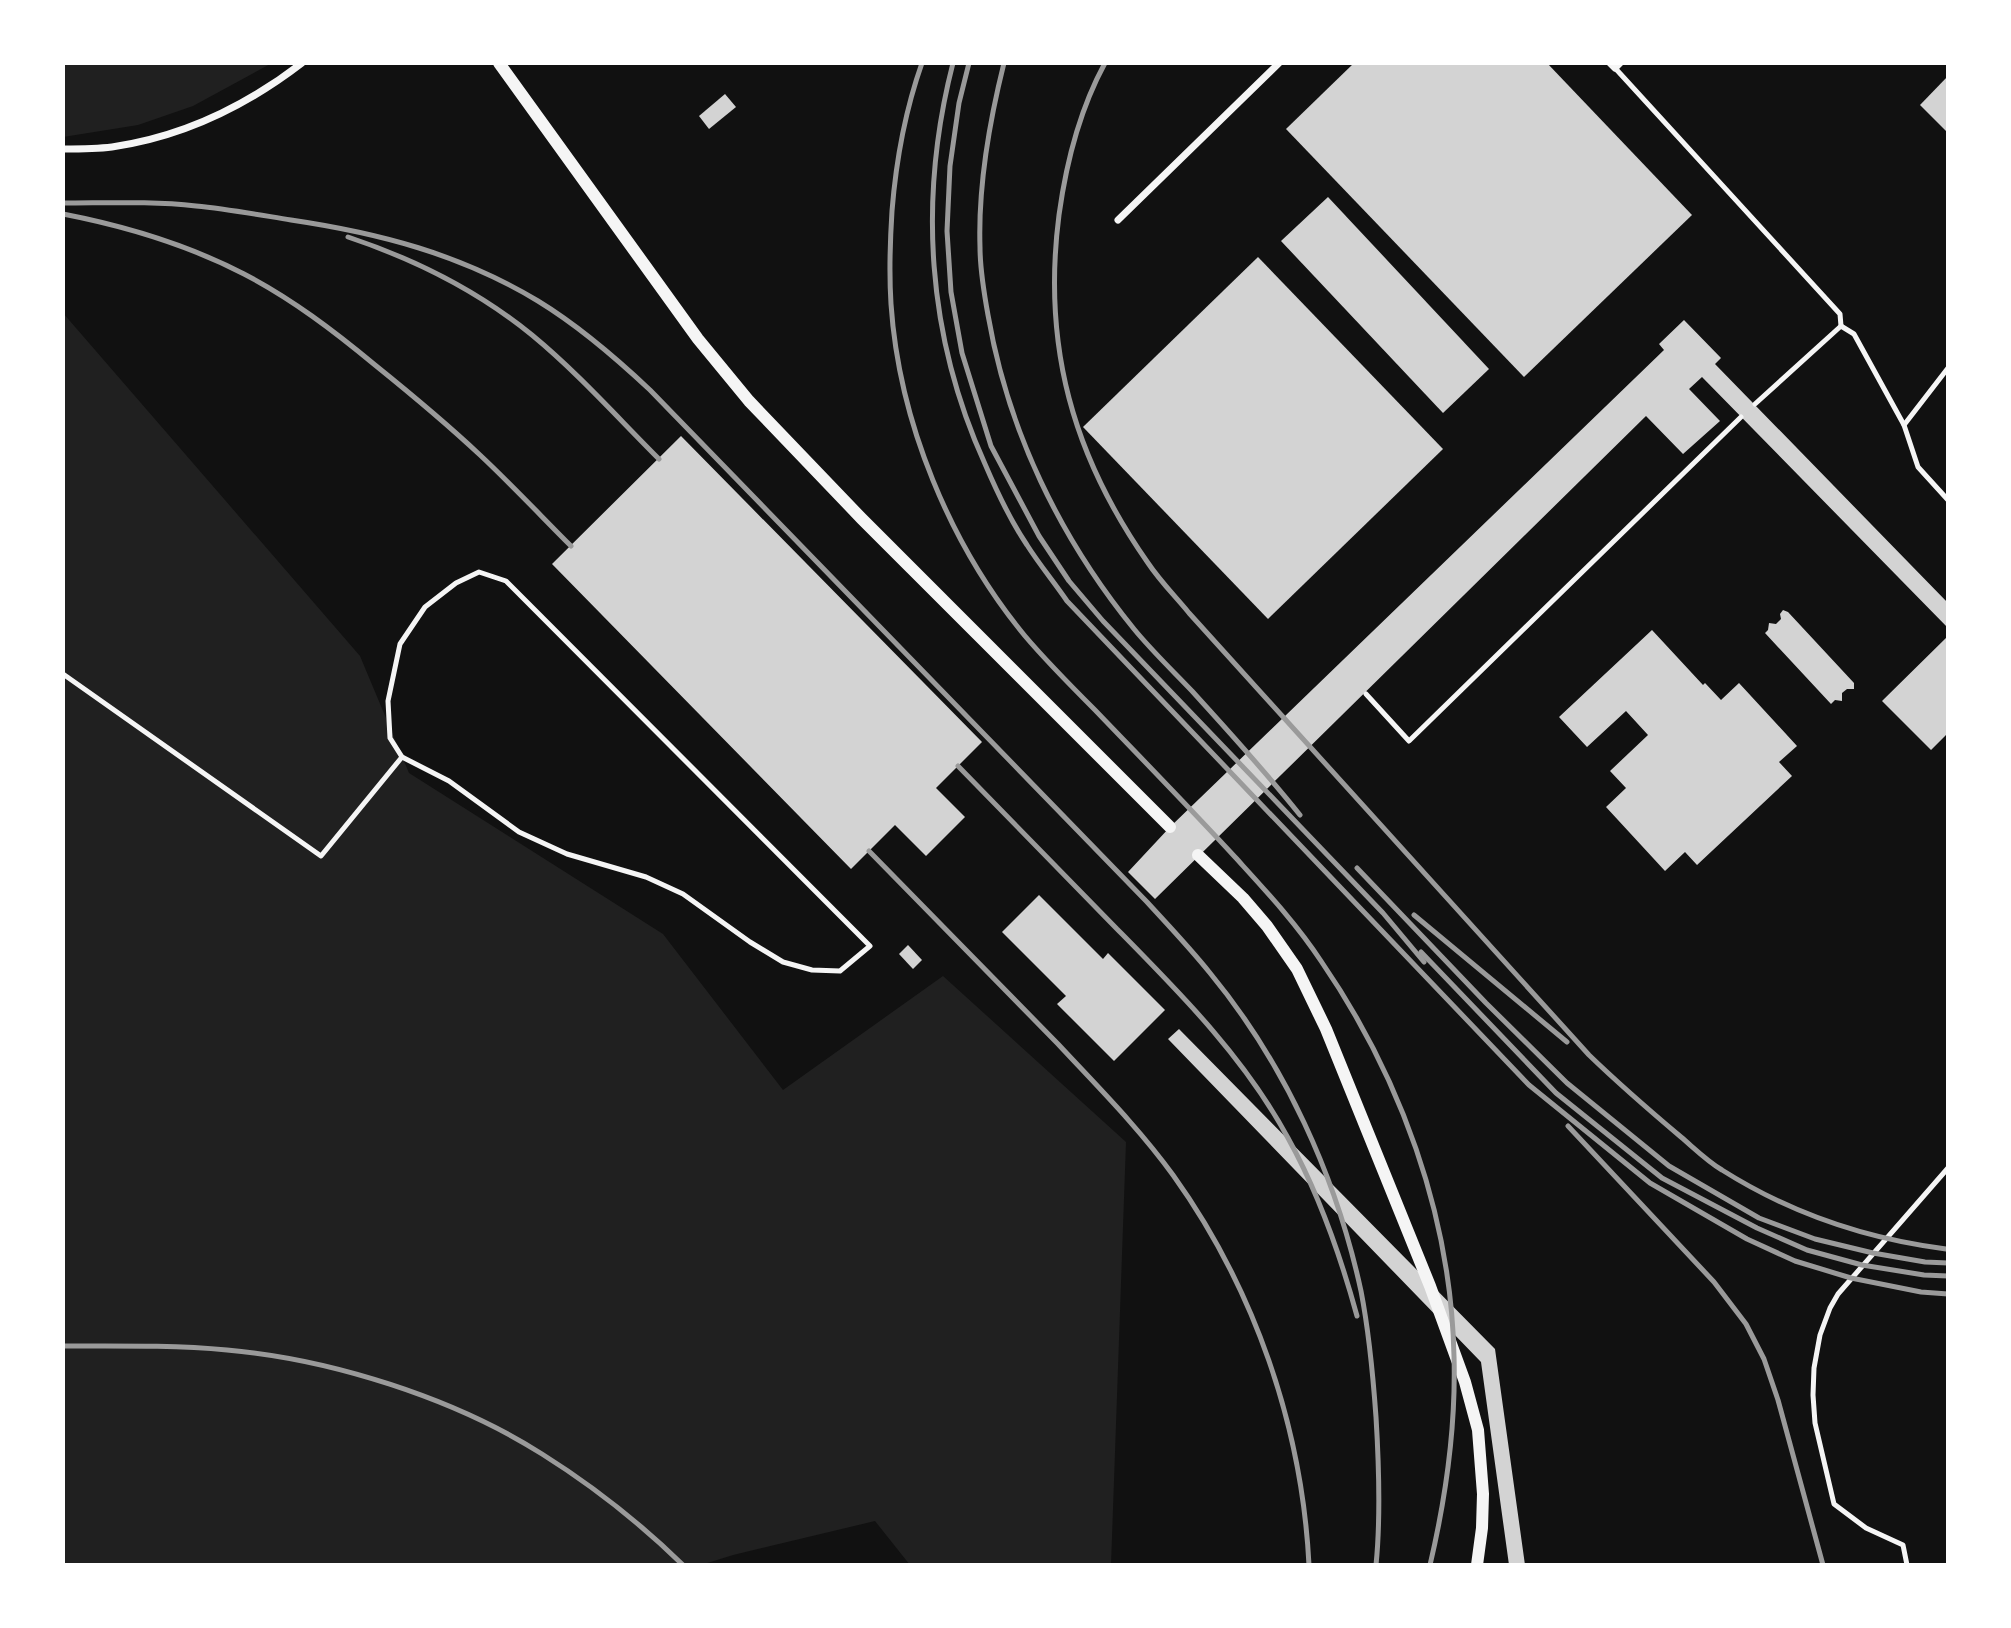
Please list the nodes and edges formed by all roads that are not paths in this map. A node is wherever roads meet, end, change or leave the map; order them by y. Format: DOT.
graph roads {
  1 [pos="302,63"];
  2 [pos="499,63"];
  3 [pos="1279,63"];
  4 [pos="1615,65"];
  5 [pos="63,149"];
  6 [pos="1118,220"];
  7 [pos="1841,326"];
  8 [pos="1948,368"];
  9 [pos="1755,404"];
  10 [pos="1741,417"];
  11 [pos="1905,425"];
  12 [pos="1948,500"];
  13 [pos="63,674"];
  14 [pos="1366,694"];
  15 [pos="402,757"];
  16 [pos="1170,827"];
  17 [pos="1198,855"];
  18 [pos="1948,1168"];
  19 [pos="1477,1565"];
  20 [pos="1907,1565"];
  1 -- 5 [label="street"];
  2 -- 16 [label="street"];
  3 -- 6 [label="street"];
  4 -- 7 [label="lane"];
  7 -- 9 [label="lane"];
  7 -- 11 [label="lane"];
  8 -- 11 [label="lane"];
  10 -- 14 [label="lane"];
  11 -- 12 [label="lane"];
  13 -- 15 [label="lane"];
  15 -- 15 [label="lane"];
  17 -- 19 [label="street"];
  18 -- 20 [label="lane"];
}
